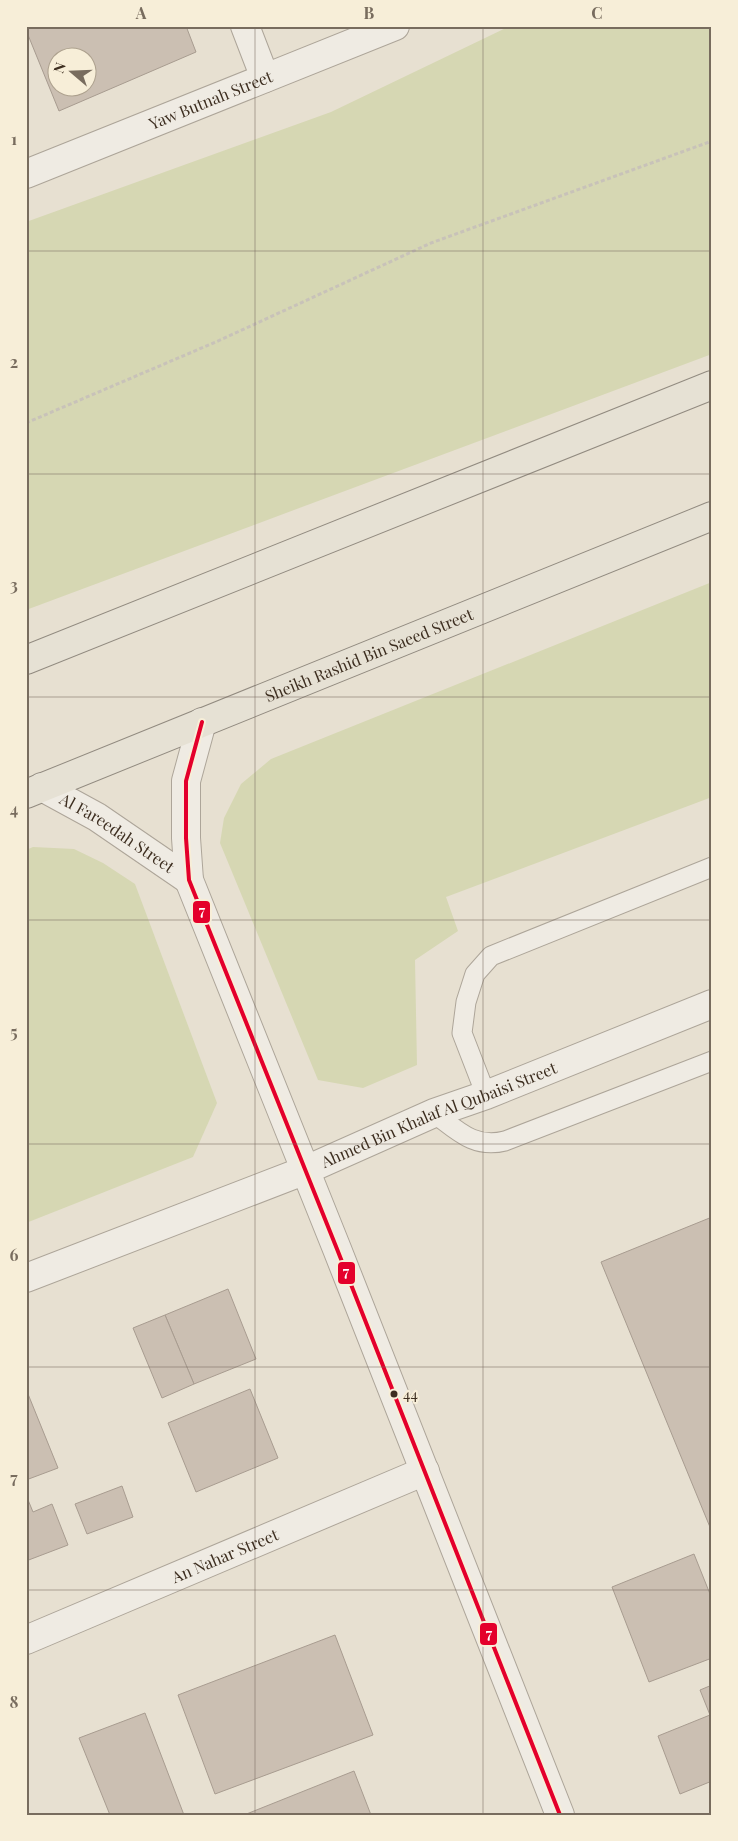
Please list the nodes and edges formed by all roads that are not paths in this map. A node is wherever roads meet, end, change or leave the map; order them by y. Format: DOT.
graph roads {
  1 [pos="245,26"];
  2 [pos="395,26"];
  3 [pos="265,78"];
  4 [pos="26,174"];
  5 [pos="712,385"];
  6 [pos="712,516"];
  7 [pos="26,660"];
  8 [pos="202,722"];
  9 [pos="34,791"];
  10 [pos="712,867"];
  11 [pos="189,880"];
  12 [pos="712,1004"];
  13 [pos="712,1061"];
  14 [pos="486,1095"];
  15 [pos="434,1113"];
  16 [pos="306,1170"];
  17 [pos="26,1278"];
  18 [pos="425,1470"];
  19 [pos="26,1640"];
  20 [pos="560,1815"];
  1 -- 3 [label="street"];
  2 -- 3 [label="street, Yaw Butnah Street"];
  3 -- 4 [label="street, Yaw Butnah Street"];
  5 -- 7 [label="main road"];
  6 -- 8 [label="main road, Sheikh Rashid Bin Saeed Street"];
  8 -- 9 [label="main road, Sheikh Rashid Bin Saeed Street"];
  8 -- 11 [label="street, Al Fareedah Street"];
  9 -- 11 [label="street, Al Fareedah Street"];
  10 -- 14 [label="lane"];
  11 -- 16 [label="street, Al Fareedah Street"];
  12 -- 14 [label="street, Ahmed Bin Khalaf Al Qubaisi Street"];
  13 -- 15 [label="lane"];
  14 -- 15 [label="street, Ahmed Bin Khalaf Al Qubaisi Street"];
  15 -- 16 [label="street, Ahmed Bin Khalaf Al Qubaisi Street"];
  16 -- 17 [label="street, Ahmed Bin Khalaf Al Qubaisi Street"];
  16 -- 18 [label="street, Al Fareedah Street"];
  18 -- 19 [label="street, An Nahar Street"];
  18 -- 20 [label="street, Al Fareedah Street"];
}
